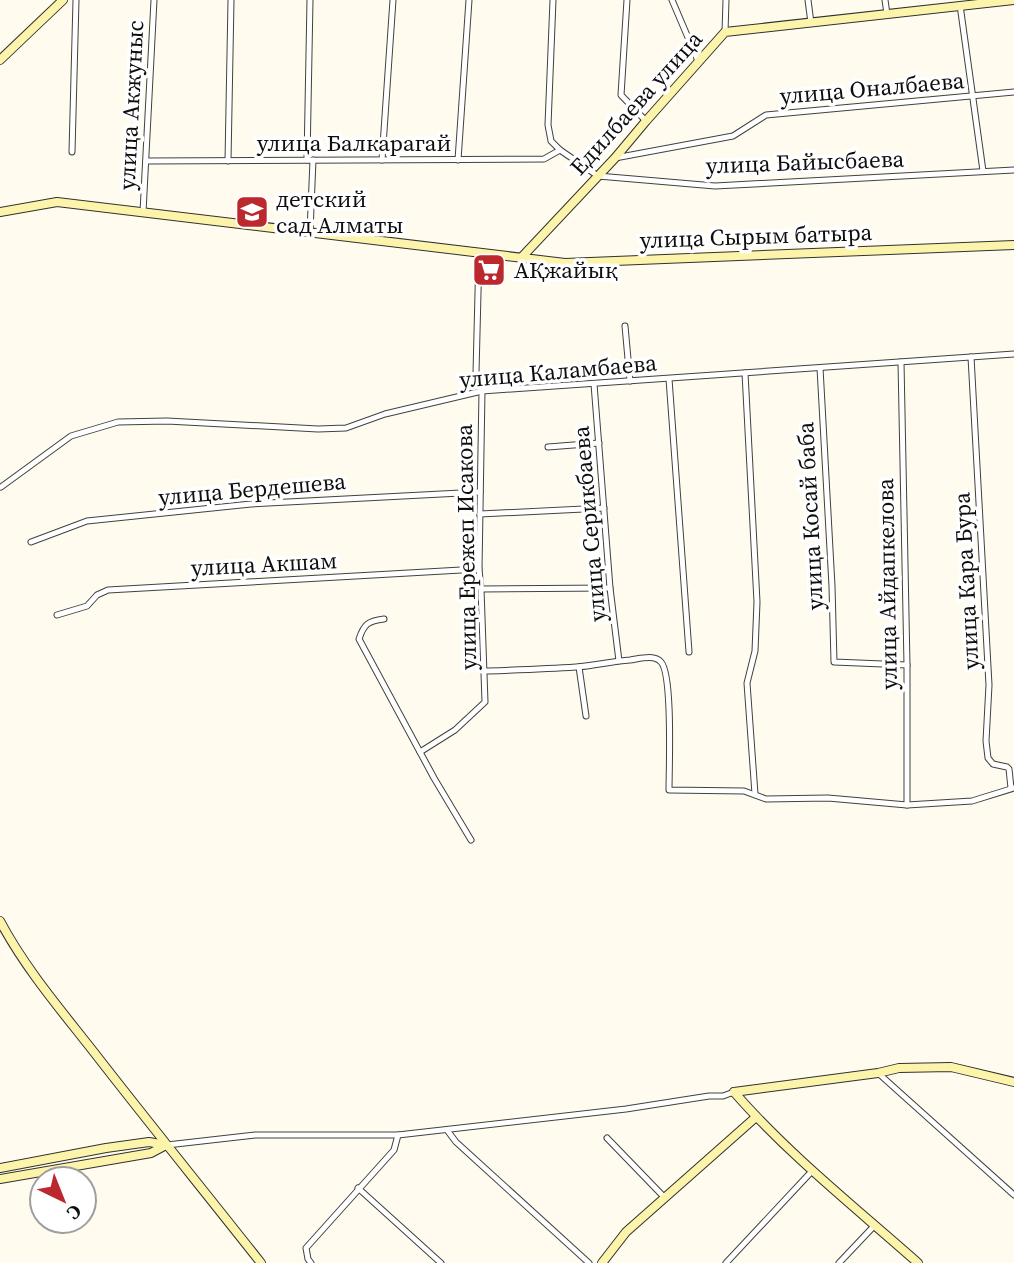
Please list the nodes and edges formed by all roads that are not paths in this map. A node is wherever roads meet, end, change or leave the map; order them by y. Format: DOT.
graph roads {
  1 [pos="64,0"];
  2 [pos="76,0"];
  3 [pos="154,0"];
  4 [pos="231,0"];
  5 [pos="310,0"];
  6 [pos="393,0"];
  7 [pos="469,0"];
  8 [pos="553,0"];
  9 [pos="626,0"];
  10 [pos="672,0"];
  11 [pos="726,0"];
  12 [pos="808,0"];
  13 [pos="886,0"];
  14 [pos="1014,0"];
  15 [pos="964,3"];
  16 [pos="887,14"];
  17 [pos="811,23"];
  18 [pos="725,33"];
  19 [pos="0,60"];
  20 [pos="698,61"];
  21 [pos="1014,92"];
  22 [pos="972,96"];
  23 [pos="646,121"];
  24 [pos="560,150"];
  25 [pos="72,152"];
  26 [pos="615,158"];
  27 [pos="310,160"];
  28 [pos="382,160"];
  29 [pos="458,160"];
  30 [pos="146,161"];
  31 [pos="228,161"];
  32 [pos="1014,170"];
  33 [pos="983,172"];
  34 [pos="598,177"];
  35 [pos="0,212"];
  36 [pos="143,212"];
  37 [pos="310,232"];
  38 [pos="1014,245"];
  39 [pos="479,253"];
  40 [pos="521,258"];
  41 [pos="625,326"];
  42 [pos="1014,354"];
  43 [pos="971,357"];
  44 [pos="901,362"];
  45 [pos="820,368"];
  46 [pos="745,373"];
  47 [pos="669,379"];
  48 [pos="630,381"];
  49 [pos="594,384"];
  50 [pos="482,391"];
  51 [pos="599,443"];
  52 [pos="548,447"];
  53 [pos="1,488"];
  54 [pos="481,492"];
  55 [pos="604,508"];
  56 [pos="480,514"];
  57 [pos="31,542"];
  58 [pos="479,569"];
  59 [pos="610,588"];
  60 [pos="481,590"];
  61 [pos="57,615"];
  62 [pos="384,619"];
  63 [pos="689,652"];
  64 [pos="619,661"];
  65 [pos="907,665"];
  66 [pos="579,667"];
  67 [pos="485,671"];
  68 [pos="586,716"];
  69 [pos="420,752"];
  70 [pos="1012,788"];
  71 [pos="755,794"];
  72 [pos="907,805"];
  73 [pos="471,840"];
  74 [pos="0,921"];
  75 [pos="878,1073"];
  76 [pos="1014,1082"];
  77 [pos="734,1092"];
  78 [pos="756,1117"];
  79 [pos="446,1130"];
  80 [pos="398,1135"];
  81 [pos="607,1138"];
  82 [pos="166,1145"];
  83 [pos="0,1168"];
  84 [pos="813,1170"];
  85 [pos="0,1179"];
  86 [pos="358,1188"];
  87 [pos="1014,1195"];
  88 [pos="665,1198"];
  89 [pos="875,1225"];
  90 [pos="261,1263"];
  91 [pos="311,1263"];
  92 [pos="441,1263"];
  93 [pos="589,1263"];
  94 [pos="601,1263"];
  95 [pos="726,1263"];
  96 [pos="839,1263"];
  97 [pos="918,1263"];
  1 -- 19 [label="street"];
  2 -- 25 [label="street"];
  3 -- 30 [label="street, улица Акжуныс"];
  4 -- 31 [label="street"];
  5 -- 27 [label="street"];
  6 -- 28 [label="street"];
  7 -- 29 [label="street"];
  8 -- 24 [label="street"];
  9 -- 23 [label="street"];
  10 -- 20 [label="street"];
  11 -- 18 [label="street"];
  12 -- 17 [label="street"];
  13 -- 16 [label="street"];
  14 -- 15 [label="street, Едилбаева улица"];
  15 -- 16 [label="street, Едилбаева улица"];
  15 -- 22 [label="street"];
  16 -- 17 [label="street, Едилбаева улица"];
  17 -- 18 [label="street, Едилбаева улица"];
  18 -- 20 [label="street, Едилбаева улица"];
  20 -- 23 [label="street, Едилбаева улица"];
  21 -- 22 [label="street, улица Оналбаева"];
  22 -- 26 [label="street, улица Оналбаева"];
  22 -- 33 [label="street"];
  23 -- 26 [label="street, Едилбаева улица"];
  24 -- 29 [label="street, улица Балкарагай"];
  24 -- 34 [label="street"];
  26 -- 34 [label="street, Едилбаева улица"];
  27 -- 28 [label="street, улица Балкарагай"];
  27 -- 31 [label="street, улица Балкарагай"];
  27 -- 37 [label="street"];
  28 -- 29 [label="street, улица Балкарагай"];
  30 -- 31 [label="street, улица Балкарагай"];
  30 -- 36 [label="street, улица Акжуныс"];
  32 -- 33 [label="street, улица Байысбаева"];
  33 -- 34 [label="street, улица Байысбаева"];
  34 -- 40 [label="street, Едилбаева улица"];
  35 -- 36 [label="street, улица Сырым батыра"];
  36 -- 37 [label="street, улица Сырым батыра"];
  37 -- 39 [label="street, улица Сырым батыра"];
  38 -- 40 [label="street, улица Сырым батыра"];
  39 -- 40 [label="street, улица Сырым батыра"];
  39 -- 50 [label="street, улица Ережеп Исакова"];
  41 -- 48 [label="street"];
  42 -- 43 [label="street, улица Каламбаева"];
  43 -- 44 [label="street, улица Каламбаева"];
  43 -- 70 [label="street, улица Кара Бура"];
  44 -- 45 [label="street, улица Каламбаева"];
  44 -- 65 [label="street, улица Айдапкелова"];
  45 -- 46 [label="street, улица Каламбаева"];
  45 -- 65 [label="street, улица Косай баба"];
  46 -- 47 [label="street, улица Каламбаева"];
  46 -- 71 [label="street"];
  47 -- 48 [label="street, улица Каламбаева"];
  47 -- 63 [label="street"];
  48 -- 49 [label="street, улица Каламбаева"];
  49 -- 50 [label="street, улица Каламбаева"];
  49 -- 51 [label="street, улица Серикбаева"];
  50 -- 53 [label="street, улица Каламбаева"];
  50 -- 54 [label="street, улица Ережеп Исакова"];
  51 -- 52 [label="street"];
  51 -- 55 [label="street, улица Серикбаева"];
  54 -- 56 [label="street, улица Ережеп Исакова"];
  54 -- 57 [label="street, улица Бердешева"];
  55 -- 56 [label="street"];
  55 -- 59 [label="street, улица Серикбаева"];
  56 -- 58 [label="street, улица Ережеп Исакова"];
  58 -- 60 [label="street, улица Ережеп Исакова"];
  58 -- 61 [label="street, улица Акшам"];
  59 -- 60 [label="street"];
  59 -- 64 [label="street, улица Серикбаева"];
  60 -- 67 [label="street, улица Ережеп Исакова"];
  62 -- 69 [label="street"];
  64 -- 66 [label="street"];
  64 -- 71 [label="street"];
  65 -- 72 [label="street, улица Айдапкелова"];
  66 -- 67 [label="street"];
  66 -- 68 [label="street"];
  67 -- 69 [label="street, улица Ережеп Исакова"];
  69 -- 73 [label="street"];
  70 -- 72 [label="street"];
  71 -- 72 [label="street"];
  74 -- 82 [label="street"];
  75 -- 76 [label="street"];
  75 -- 77 [label="street"];
  75 -- 87 [label="street"];
  77 -- 78 [label="street"];
  77 -- 79 [label="street"];
  78 -- 84 [label="street"];
  78 -- 88 [label="street"];
  79 -- 80 [label="street"];
  79 -- 93 [label="street"];
  80 -- 82 [label="street"];
  80 -- 86 [label="street"];
  81 -- 88 [label="street"];
  82 -- 83 [label="street"];
  82 -- 85 [label="street"];
  82 -- 90 [label="street"];
  84 -- 89 [label="street"];
  84 -- 95 [label="street"];
  86 -- 91 [label="street"];
  86 -- 92 [label="street"];
  88 -- 94 [label="street"];
  89 -- 96 [label="street"];
  89 -- 97 [label="street"];
}
